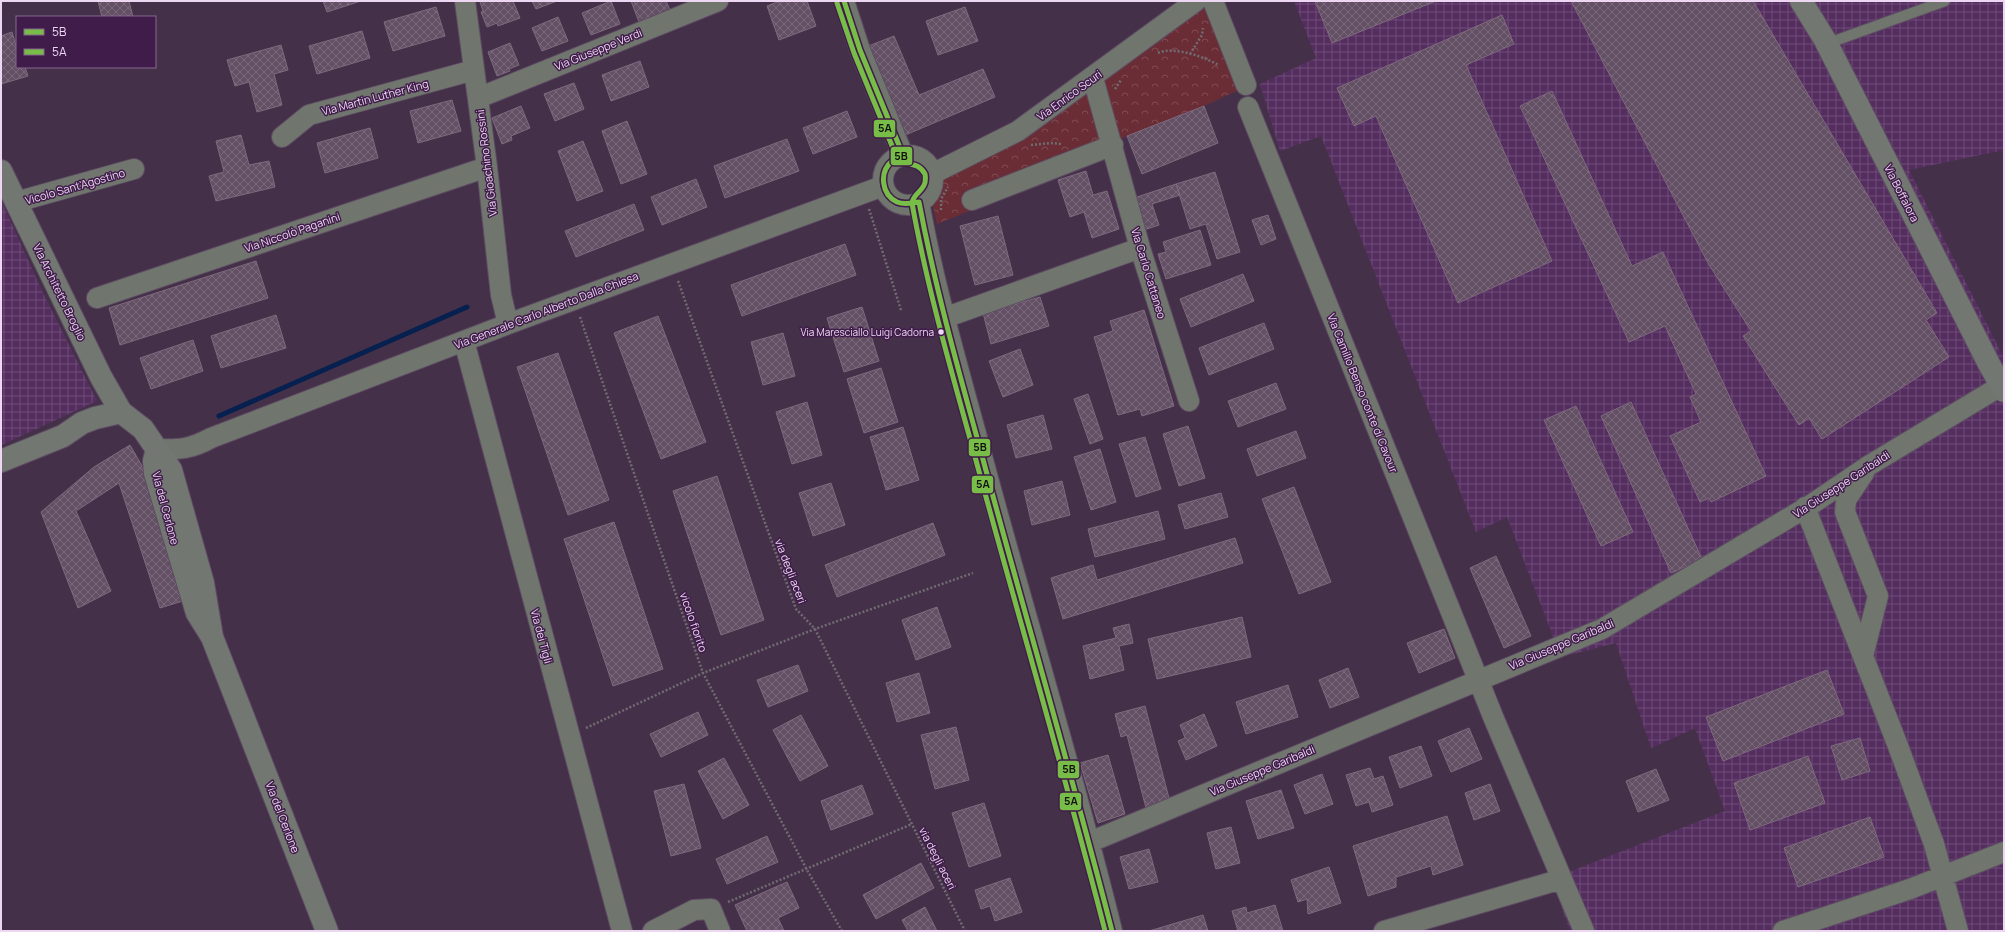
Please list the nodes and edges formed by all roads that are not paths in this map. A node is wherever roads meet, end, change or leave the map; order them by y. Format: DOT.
graph roads {
  1 [pos="465,1"];
  2 [pos="718,1"];
  3 [pos="844,1"];
  4 [pos="1196,1"];
  5 [pos="1213,1"];
  6 [pos="1801,1"];
  7 [pos="1945,1"];
  8 [pos="1826,44"];
  9 [pos="474,70"];
  10 [pos="1093,78"];
  11 [pos="1246,85"];
  12 [pos="478,98"];
  13 [pos="1248,107"];
  14 [pos="282,137"];
  15 [pos="1112,145"];
  16 [pos="903,155"];
  17 [pos="487,167"];
  18 [pos="134,169"];
  19 [pos="1,170"];
  20 [pos="932,174"];
  21 [pos="883,186"];
  22 [pos="972,200"];
  23 [pos="16,202"];
  24 [pos="920,211"];
  25 [pos="1140,248"];
  26 [pos="98,298"];
  27 [pos="944,318"];
  28 [pos="508,324"];
  29 [pos="464,342"];
  30 [pos="2003,387"];
  31 [pos="1189,401"];
  32 [pos="122,412"];
  33 [pos="157,449"];
  34 [pos="1,461"];
  35 [pos="1868,466"];
  36 [pos="1805,507"];
  37 [pos="1863,656"];
  38 [pos="1478,679"];
  39 [pos="1090,842"];
  40 [pos="2004,852"];
  41 [pos="1943,877"];
  42 [pos="1562,879"];
  43 [pos="327,931"];
  44 [pos="622,931"];
  45 [pos="653,931"];
  46 [pos="720,931"];
  47 [pos="1112,931"];
  48 [pos="1384,931"];
  49 [pos="1584,931"];
  50 [pos="1783,931"];
  51 [pos="1958,931"];
  1 -- 9 [label="street, Via Gioachino Rossini"];
  2 -- 12 [label="street, Via Giuseppe Verdi"];
  3 -- 16 [label="street"];
  4 -- 10 [label="street, Via Enrico Scuri"];
  5 -- 11 [label="street"];
  6 -- 8 [label="street, Via Boffalora"];
  7 -- 8 [label="lane"];
  8 -- 30 [label="street, Via Boffalora"];
  9 -- 12 [label="street, Via Gioachino Rossini"];
  9 -- 14 [label="street, Via Martin Luther King"];
  10 -- 15 [label="street, Via Carlo Cattaneo"];
  10 -- 20 [label="street, Via Enrico Scuri"];
  12 -- 17 [label="street, Via Gioachino Rossini"];
  13 -- 38 [label="street, Via Camillo Benso conte di Cavour"];
  15 -- 22 [label="street"];
  15 -- 25 [label="street, Via Carlo Cattaneo"];
  16 -- 20 [label="street"];
  16 -- 21 [label="street"];
  17 -- 26 [label="street, Via Niccolò Paganini"];
  17 -- 28 [label="street, Via Gioachino Rossini"];
  18 -- 23 [label="street, Vicolo Sant'Agostino"];
  19 -- 23 [label="street, Via Architetto Broglio"];
  20 -- 24 [label="street"];
  21 -- 24 [label="street"];
  21 -- 28 [label="street, Via Generale Carlo Alberto Dalla Chiesa"];
  23 -- 32 [label="street, Via Architetto Broglio"];
  24 -- 27 [label="street"];
  25 -- 27 [label="street"];
  25 -- 31 [label="street, Via Carlo Cattaneo"];
  27 -- 39 [label="street"];
  28 -- 29 [label="street, Via Generale Carlo Alberto Dalla Chiesa"];
  29 -- 33 [label="street, Via Generale Carlo Alberto Dalla Chiesa"];
  29 -- 44 [label="street, Via dei Tigli"];
  30 -- 35 [label="street, Via Giuseppe Garibaldi"];
  32 -- 33 [label="street"];
  32 -- 34 [label="street"];
  33 -- 43 [label="street, Via del Cerlone"];
  35 -- 36 [label="street, Via Giuseppe Garibaldi"];
  35 -- 37 [label="street"];
  36 -- 37 [label="street"];
  36 -- 38 [label="street, Via Giuseppe Garibaldi"];
  37 -- 41 [label="street"];
  38 -- 39 [label="street, Via Giuseppe Garibaldi"];
  38 -- 42 [label="street, Via Camillo Benso conte di Cavour"];
  39 -- 47 [label="street"];
  40 -- 41 [label="street"];
  41 -- 50 [label="street"];
  41 -- 51 [label="street"];
  42 -- 48 [label="street"];
  42 -- 49 [label="street, Via Camillo Benso conte di Cavour"];
  45 -- 46 [label="street"];
}
